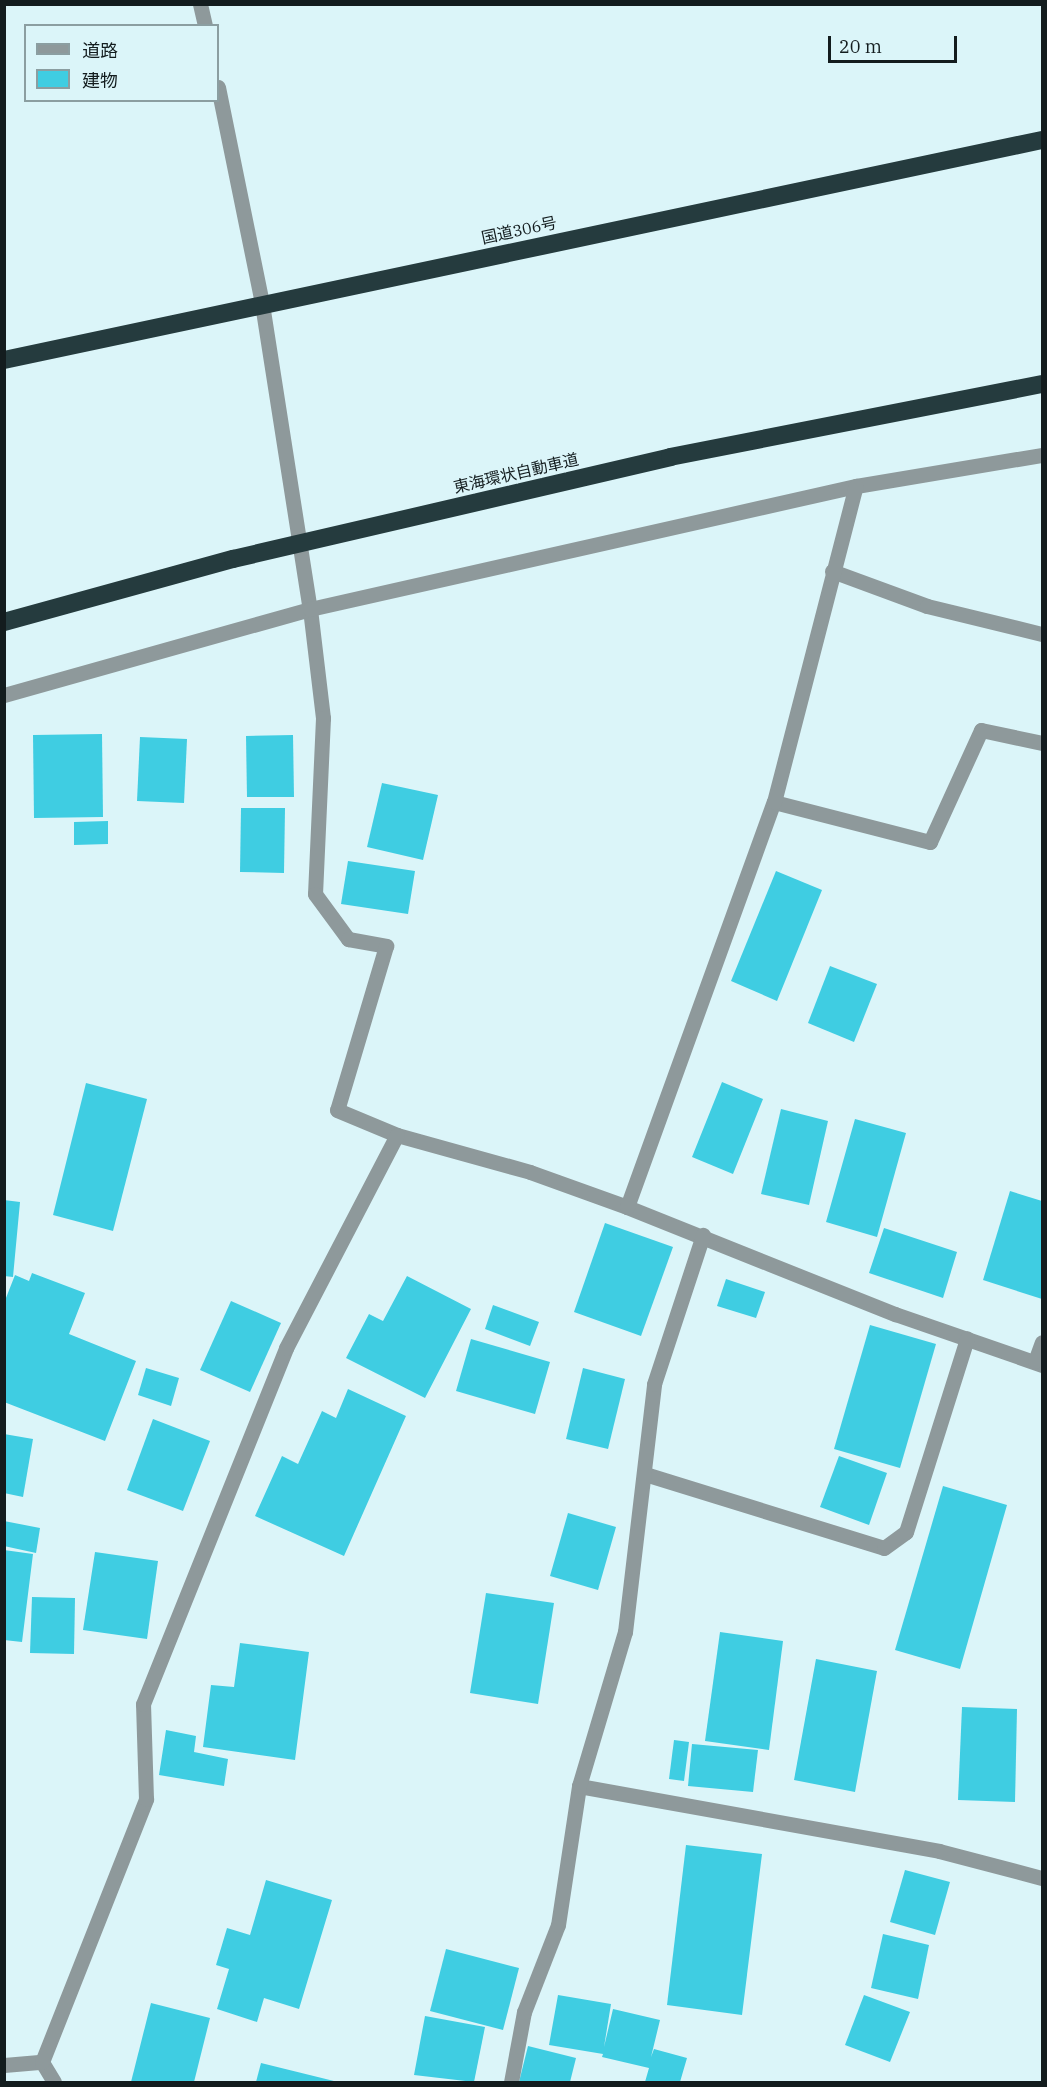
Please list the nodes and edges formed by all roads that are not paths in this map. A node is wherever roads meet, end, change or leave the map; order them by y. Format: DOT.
graph roads {
  1 [pos="200,4"];
  2 [pos="205,24"];
  3 [pos="219,92"];
  4 [pos="1042,140"];
  5 [pos="262,304"];
  6 [pos="4,360"];
  7 [pos="1042,384"];
  8 [pos="1042,455"];
  9 [pos="856,486"];
  10 [pos="832,571"];
  11 [pos="310,609"];
  12 [pos="4,622"];
  13 [pos="1042,634"];
  14 [pos="4,695"];
  15 [pos="1042,743"];
  16 [pos="774,802"];
  17 [pos="397,1135"];
  18 [pos="627,1207"];
  19 [pos="703,1235"];
  20 [pos="967,1338"];
  21 [pos="1042,1342"];
  22 [pos="1039,1363"];
  23 [pos="645,1473"];
  24 [pos="579,1786"];
  25 [pos="1042,1878"];
  26 [pos="42,2062"];
  27 [pos="4,2065"];
  28 [pos="54,2082"];
  29 [pos="511,2082"];
  1 -- 2 [label="street"];
  3 -- 5 [label="street"];
  4 -- 5 [label="highway, 国道306号"];
  5 -- 6 [label="highway, 国道306号"];
  5 -- 11 [label="street"];
  7 -- 12 [label="highway, 東海環状自動車道, bridge"];
  8 -- 9 [label="street"];
  9 -- 10 [label="street"];
  9 -- 11 [label="street"];
  10 -- 13 [label="street"];
  10 -- 16 [label="street"];
  11 -- 14 [label="street"];
  11 -- 17 [label="street"];
  15 -- 16 [label="street"];
  16 -- 18 [label="street"];
  17 -- 18 [label="street"];
  17 -- 26 [label="street"];
  18 -- 19 [label="street"];
  19 -- 20 [label="street"];
  19 -- 23 [label="street"];
  20 -- 22 [label="street"];
  20 -- 23 [label="street"];
  21 -- 22 [label="street"];
  23 -- 24 [label="street"];
  24 -- 25 [label="street"];
  24 -- 29 [label="street"];
  26 -- 27 [label="street"];
  26 -- 28 [label="street"];
}
